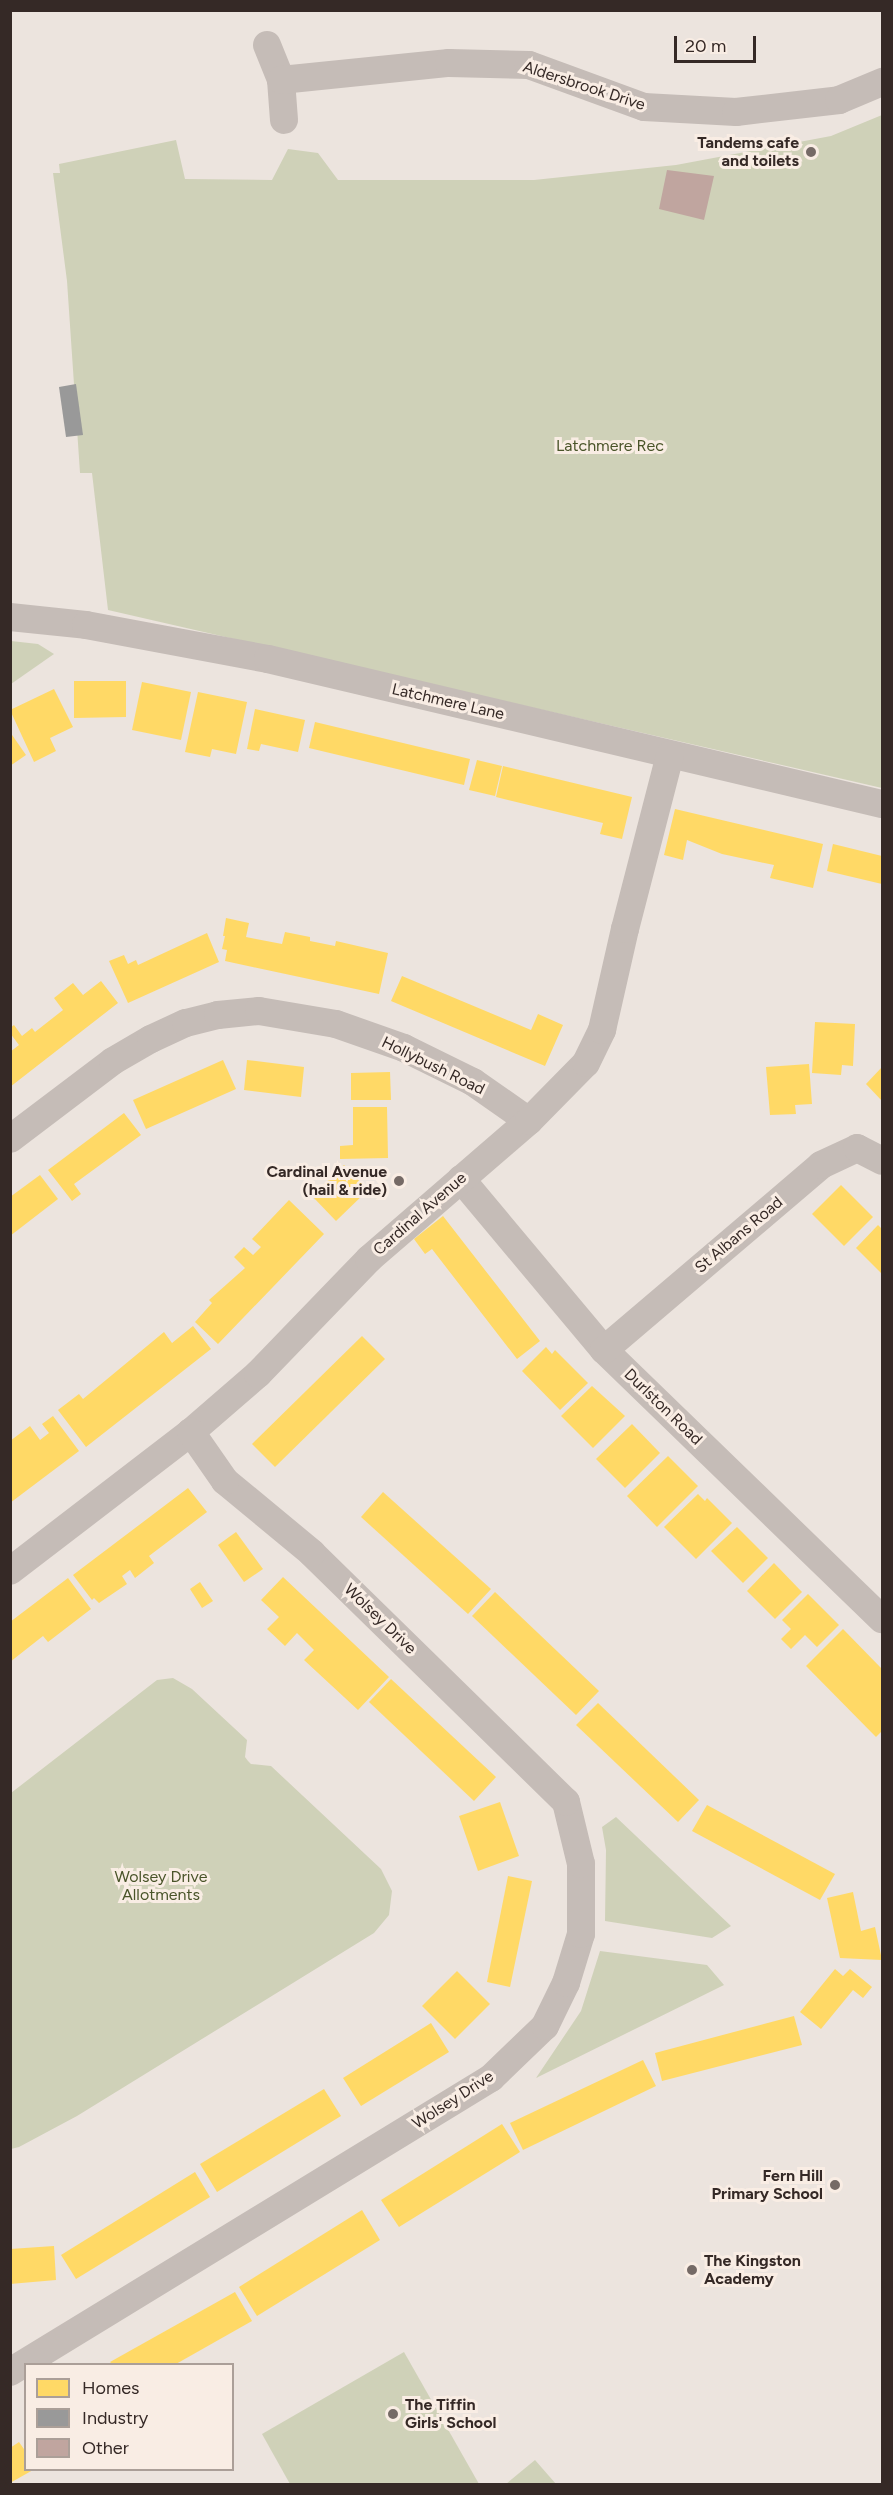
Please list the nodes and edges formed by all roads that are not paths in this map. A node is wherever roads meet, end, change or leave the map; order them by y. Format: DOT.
graph roads {
  1 [pos="267,45"];
  2 [pos="281,80"];
  3 [pos="882,82"];
  4 [pos="284,120"];
  5 [pos="10,617"];
  6 [pos="670,755"];
  7 [pos="882,804"];
  8 [pos="529,1121"];
  9 [pos="10,1139"];
  10 [pos="882,1161"];
  11 [pos="461,1179"];
  12 [pos="604,1350"];
  13 [pos="191,1432"];
  14 [pos="10,1571"];
  15 [pos="882,1619"];
  16 [pos="24,2363"];
  17 [pos="25,2363"];
  18 [pos="10,2372"];
  1 -- 2 [label="street"];
  2 -- 3 [label="street, Aldersbrook Drive"];
  2 -- 4 [label="street"];
  5 -- 6 [label="street, Latchmere Lane"];
  6 -- 7 [label="street, Latchmere Lane"];
  6 -- 8 [label="street, Cardinal Avenue"];
  8 -- 9 [label="street, Hollybush Road"];
  8 -- 11 [label="street, Cardinal Avenue"];
  10 -- 12 [label="street, St Albans Road"];
  11 -- 12 [label="street, Durlston Road"];
  11 -- 13 [label="street, Cardinal Avenue"];
  12 -- 15 [label="street, Durlston Road"];
  13 -- 14 [label="street, Cardinal Avenue"];
  13 -- 17 [label="street, Wolsey Drive"];
  16 -- 18 [label="street, Wolsey Drive"];
}
